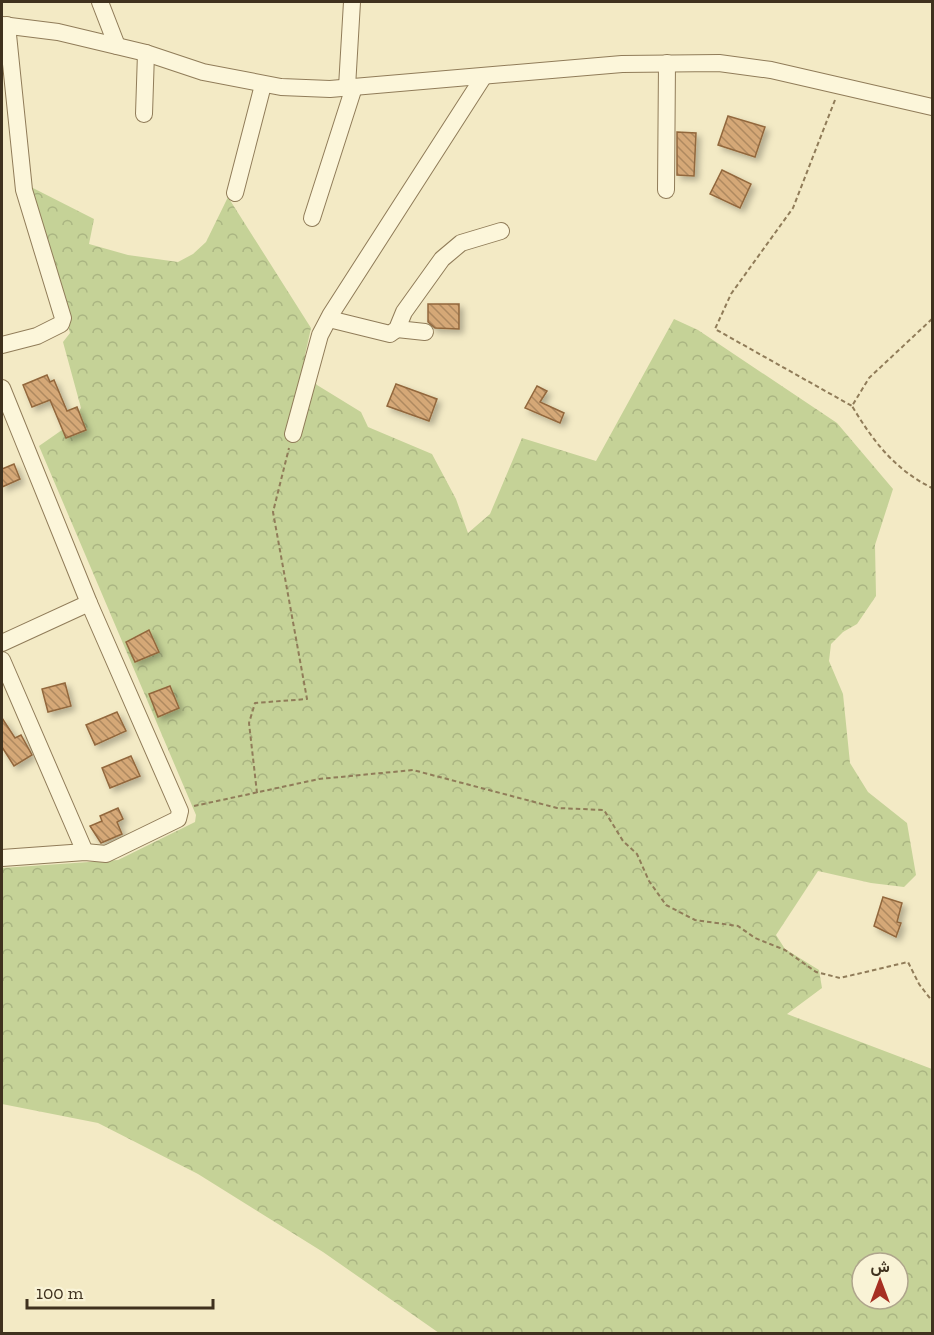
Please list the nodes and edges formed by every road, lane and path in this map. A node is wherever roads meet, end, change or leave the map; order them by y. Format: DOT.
graph roads {
  1 [pos="100,2"];
  2 [pos="352,2"];
  3 [pos="4,25"];
  4 [pos="117,46"];
  5 [pos="146,53"];
  6 [pos="667,63"];
  7 [pos="484,76"];
  8 [pos="263,84"];
  9 [pos="840,85"];
  10 [pos="351,87"];
  11 [pos="933,107"];
  12 [pos="144,114"];
  13 [pos="666,190"];
  14 [pos="236,193"];
  15 [pos="312,218"];
  16 [pos="501,231"];
  17 [pos="329,319"];
  18 [pos="933,319"];
  19 [pos="397,330"];
  20 [pos="425,332"];
  21 [pos="2,345"];
  22 [pos="2,388"];
  23 [pos="852,406"];
  24 [pos="293,434"];
  25 [pos="933,488"];
  26 [pos="89,603"];
  27 [pos="2,643"];
  28 [pos="2,660"];
  29 [pos="257,793"];
  30 [pos="179,807"];
  31 [pos="85,852"];
  32 [pos="2,856"];
  33 [pos="933,1001"];
  1 -- 4 [label="street"];
  2 -- 10 [label="street"];
  3 -- 4 [label="street"];
  3 -- 21 [label="street"];
  4 -- 5 [label="street"];
  5 -- 8 [label="street"];
  5 -- 12 [label="street"];
  6 -- 7 [label="street"];
  6 -- 9 [label="street"];
  6 -- 13 [label="street"];
  7 -- 10 [label="street"];
  7 -- 17 [label="street"];
  8 -- 10 [label="street"];
  8 -- 14 [label="street"];
  9 -- 11 [label="street"];
  9 -- 23 [label="path"];
  10 -- 15 [label="street"];
  16 -- 19 [label="street"];
  17 -- 19 [label="street"];
  17 -- 24 [label="street"];
  18 -- 23 [label="path"];
  19 -- 20 [label="street"];
  22 -- 26 [label="street"];
  23 -- 25 [label="path"];
  24 -- 29 [label="path"];
  26 -- 27 [label="street"];
  26 -- 30 [label="street"];
  28 -- 31 [label="street"];
  29 -- 30 [label="path"];
  29 -- 33 [label="path"];
  30 -- 31 [label="street"];
  31 -- 32 [label="street"];
}
